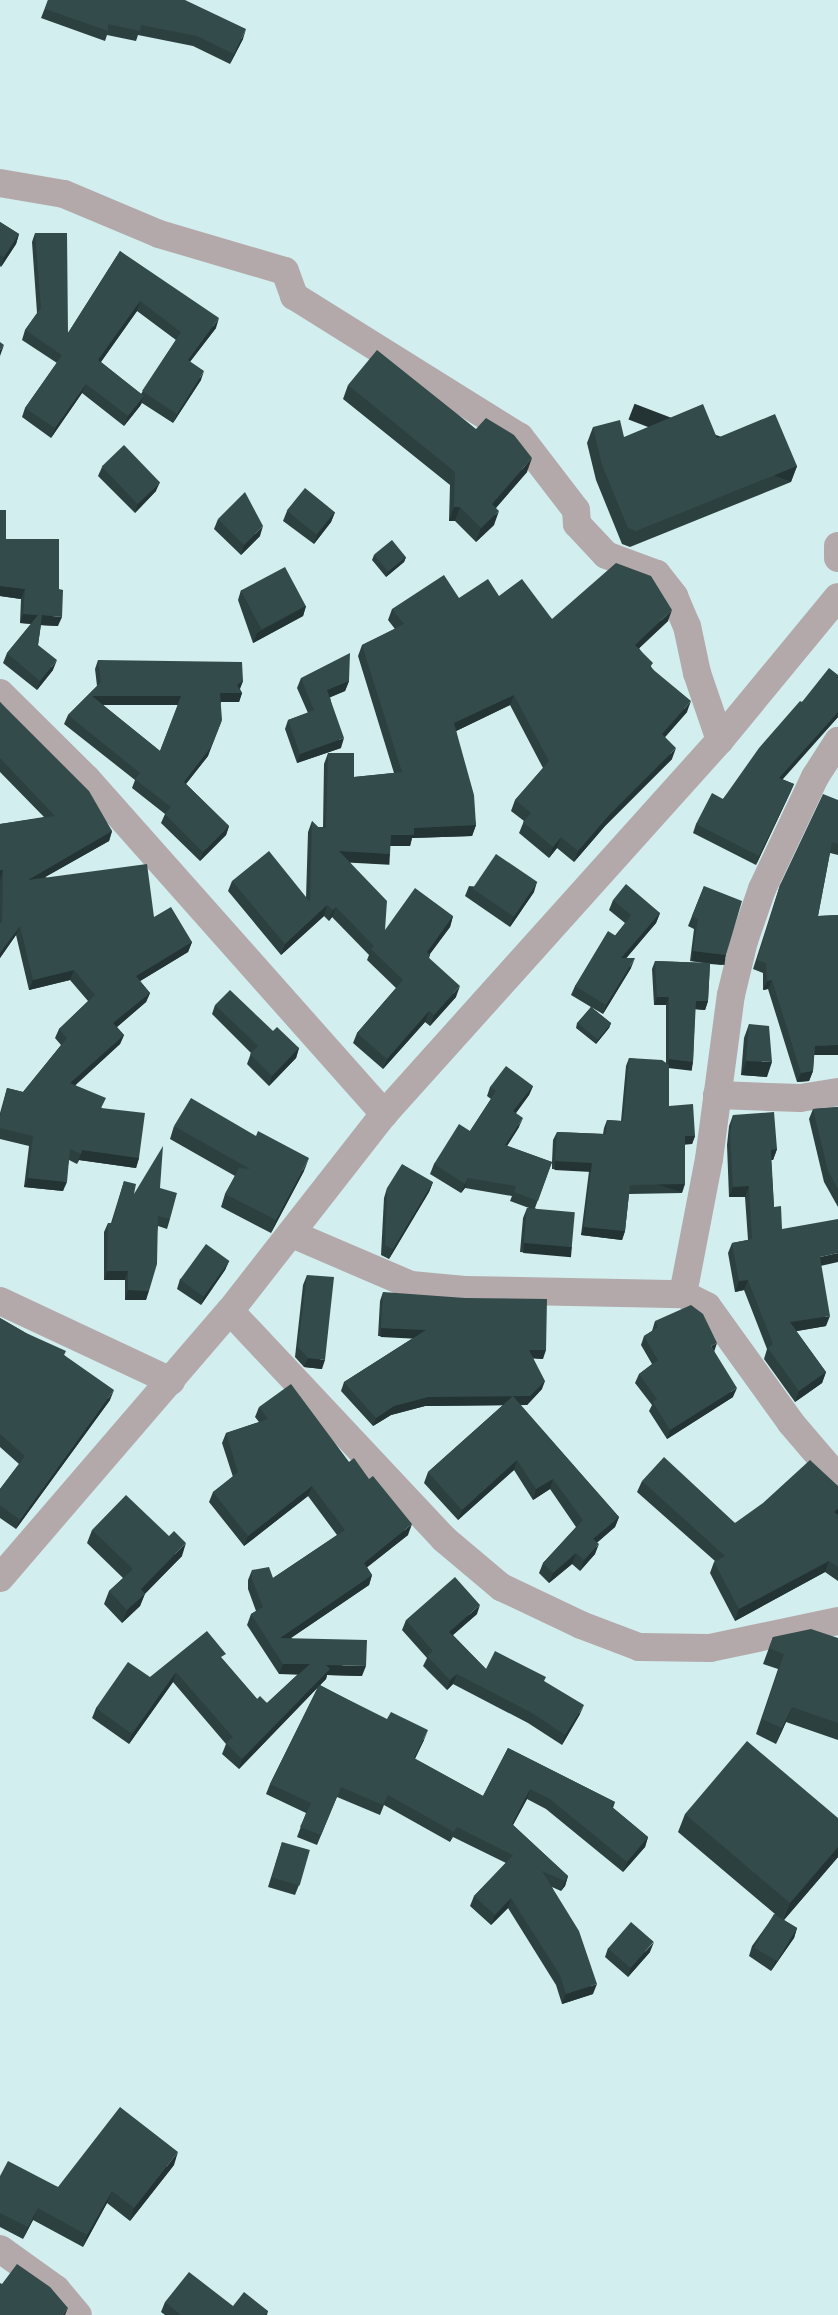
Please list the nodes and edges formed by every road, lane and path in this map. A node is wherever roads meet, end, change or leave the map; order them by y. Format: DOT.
graph roads {
  1 [pos="0,183"];
  2 [pos="838,546"];
  3 [pos="838,558"];
  4 [pos="838,597"];
  5 [pos="0,693"];
  6 [pos="720,740"];
  7 [pos="838,741"];
  8 [pos="838,1092"];
  9 [pos="717,1095"];
  10 [pos="384,1114"];
  11 [pos="292,1234"];
  12 [pos="683,1294"];
  13 [pos="0,1301"];
  14 [pos="230,1311"];
  15 [pos="171,1381"];
  16 [pos="838,1478"];
  17 [pos="0,1578"];
  18 [pos="838,1621"];
  19 [pos="0,2249"];
  20 [pos="78,2315"];
  1 -- 6 [label="street"];
  2 -- 3 [label="street"];
  4 -- 6 [label="street"];
  5 -- 10 [label="street"];
  6 -- 10 [label="street"];
  7 -- 9 [label="street"];
  8 -- 9 [label="street"];
  9 -- 12 [label="street"];
  10 -- 11 [label="street"];
  11 -- 12 [label="street"];
  11 -- 14 [label="street"];
  12 -- 16 [label="street"];
  13 -- 15 [label="street"];
  14 -- 15 [label="street"];
  14 -- 18 [label="street"];
  15 -- 17 [label="street"];
  19 -- 20 [label="street"];
}
